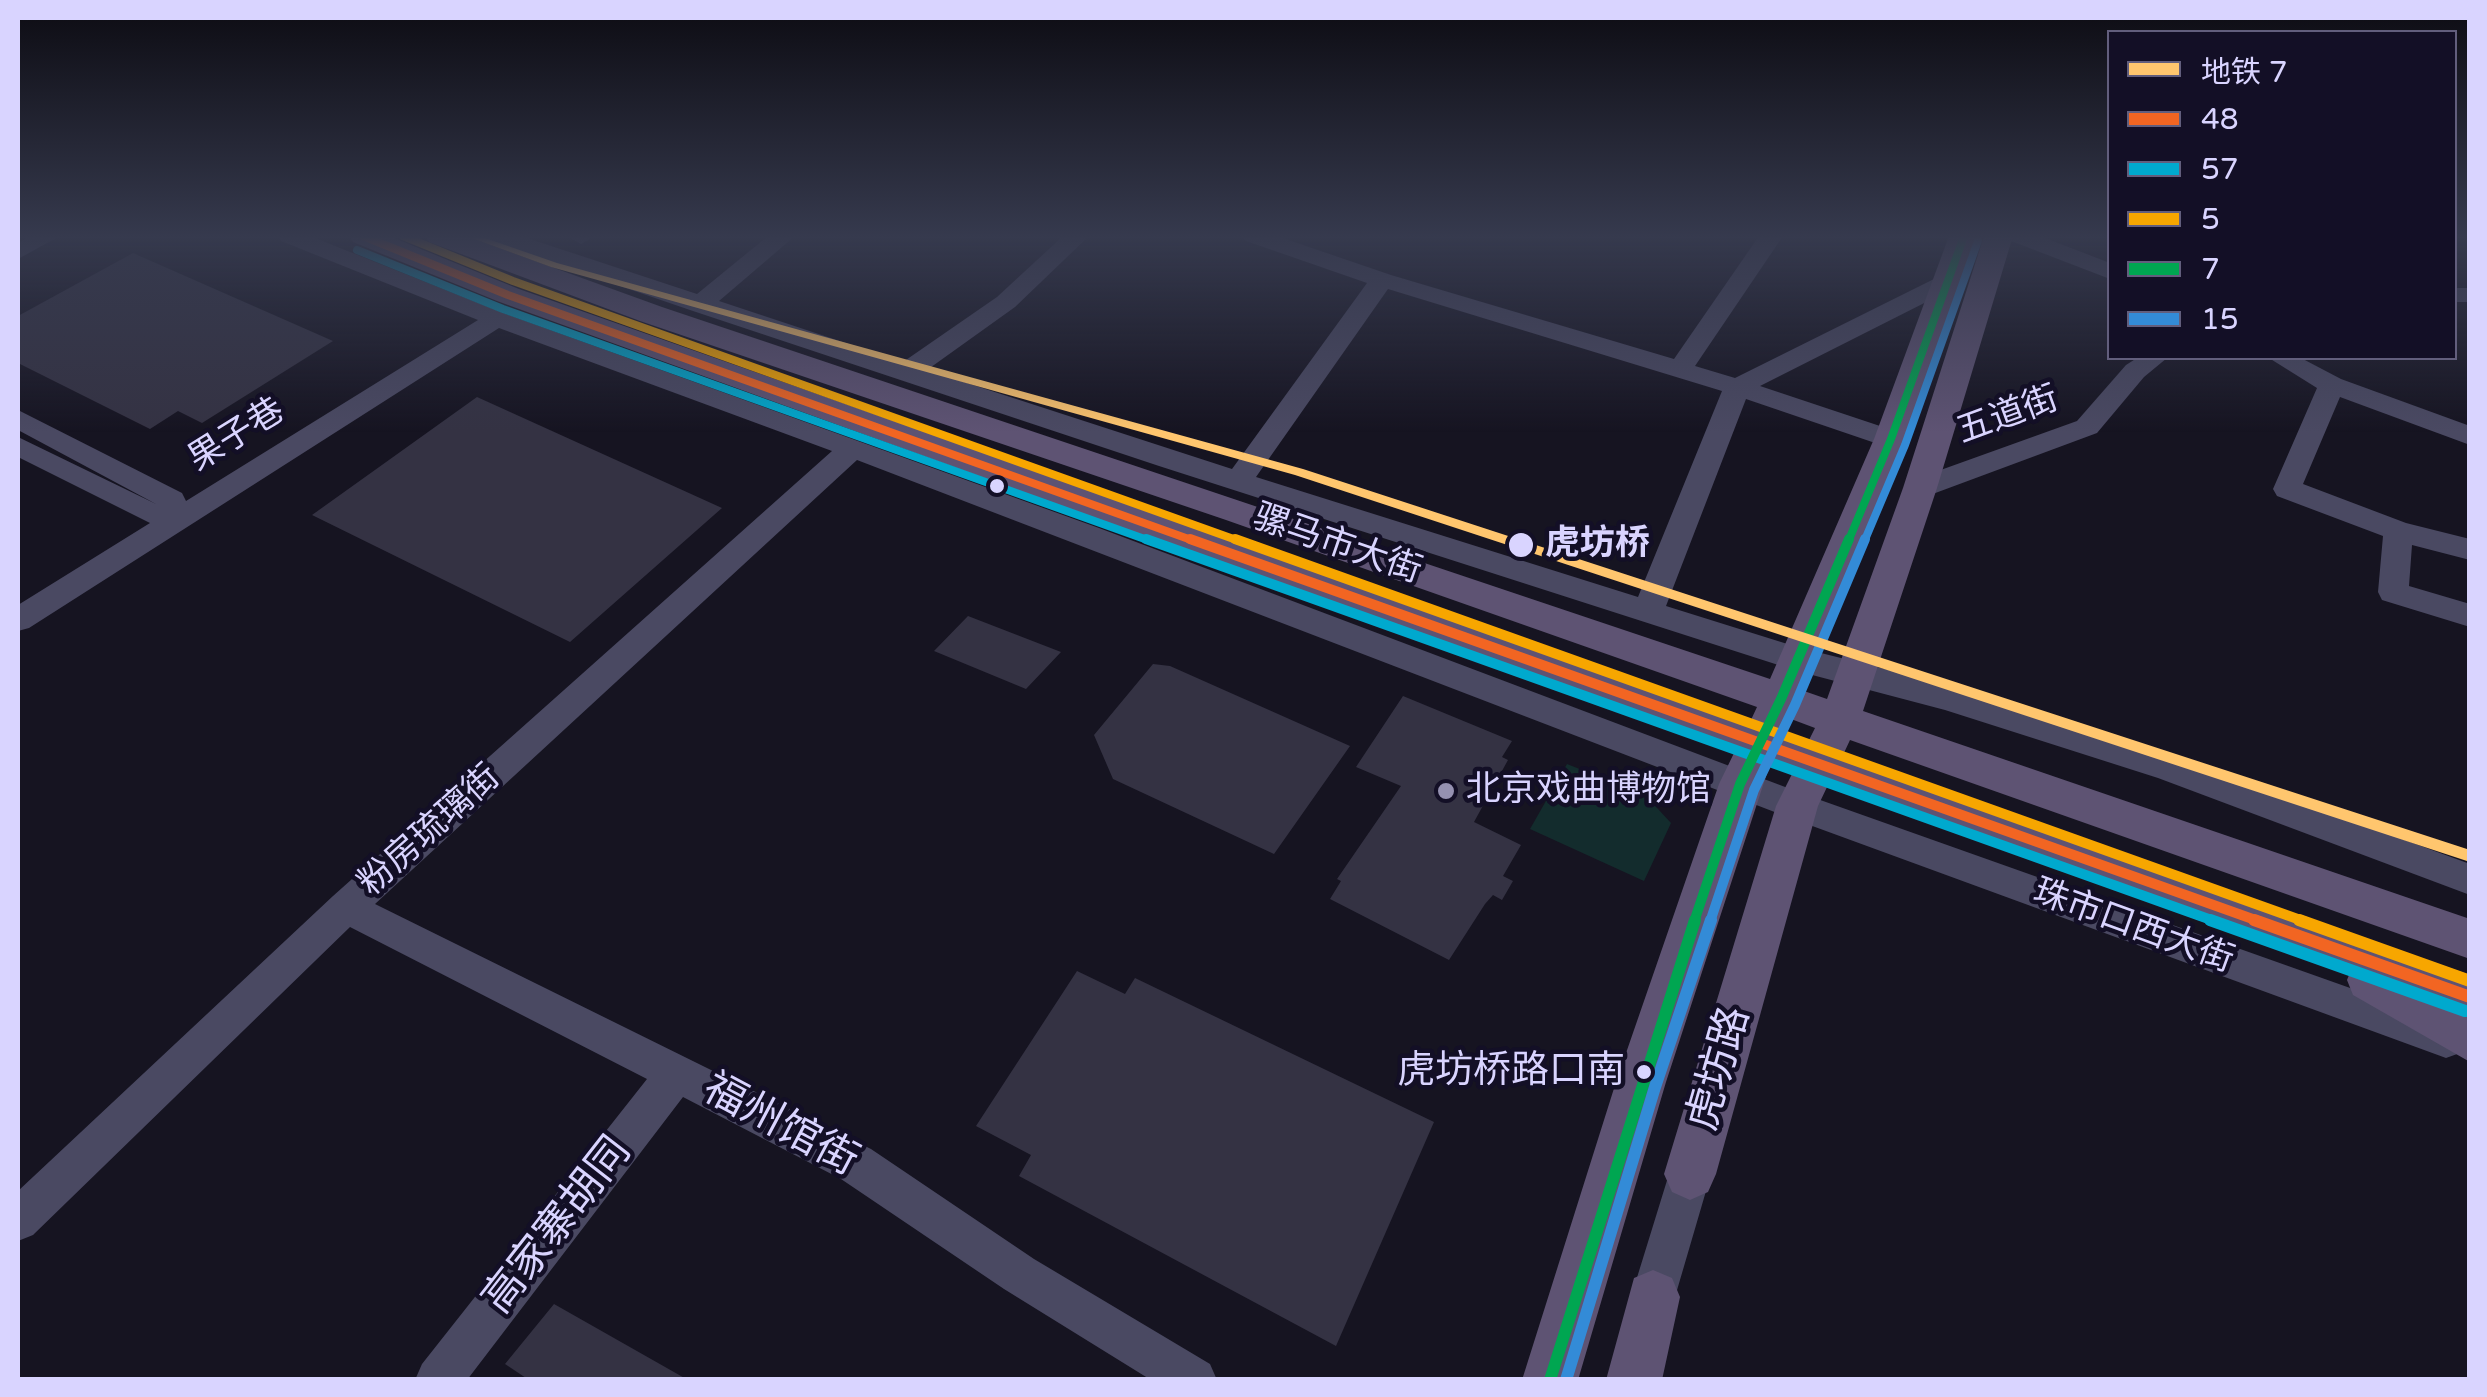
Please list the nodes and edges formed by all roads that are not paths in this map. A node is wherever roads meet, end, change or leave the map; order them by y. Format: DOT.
graph roads {
  1 [pos="453,301"];
  2 [pos="526,301"];
  3 [pos="621,301"];
  4 [pos="690,301"];
  5 [pos="702,301"];
  6 [pos="1007,301"];
  7 [pos="1368,301"];
  8 [pos="1450,301"];
  9 [pos="1726,301"];
  10 [pos="1909,301"];
  11 [pos="1940,301"];
  12 [pos="1979,301"];
  13 [pos="699,304"];
  14 [pos="488,315"];
  15 [pos="2151,360"];
  16 [pos="2286,360"];
  17 [pos="906,372"];
  18 [pos="1678,372"];
  19 [pos="2332,384"];
  20 [pos="1738,387"];
  21 [pos="18,419"];
  22 [pos="2470,436"];
  23 [pos="1891,439"];
  24 [pos="18,446"];
  25 [pos="851,450"];
  26 [pos="1168,459"];
  27 [pos="1920,488"];
  28 [pos="1240,495"];
  29 [pos="166,510"];
  30 [pos="2398,530"];
  31 [pos="1089,534"];
  32 [pos="2470,550"];
  33 [pos="1221,552"];
  34 [pos="18,599"];
  35 [pos="1648,611"];
  36 [pos="2470,616"];
  37 [pos="18,620"];
  38 [pos="1797,659"];
  39 [pos="1855,674"];
  40 [pos="1782,699"];
  41 [pos="1840,719"];
  42 [pos="1750,763"];
  43 [pos="1818,763"];
  44 [pos="1797,806"];
  45 [pos="2470,880"];
  46 [pos="346,907"];
  47 [pos="2294,933"];
  48 [pos="2470,939"];
  49 [pos="2470,998"];
  50 [pos="2470,1040"];
  51 [pos="2470,1048"];
  52 [pos="677,1072"];
  53 [pos="1690,1174"];
  54 [pos="18,1220"];
  55 [pos="1653,1297"];
  56 [pos="438,1380"];
  57 [pos="1194,1380"];
  58 [pos="1550,1380"];
  59 [pos="1634,1380"];
  1 -- 14 [label="street"];
  2 -- 33 [label="main road, 骡马市大街"];
  3 -- 28 [label="main road, 骡马市大街"];
  4 -- 13 [label="street, 骡马市大街"];
  5 -- 13 [label="street"];
  6 -- 17 [label="street"];
  7 -- 28 [label="street"];
  8 -- 18 [label="street"];
  9 -- 18 [label="street"];
  10 -- 20 [label="street"];
  11 -- 23 [label="main road, 虎坊路"];
  12 -- 27 [label="main road, 虎坊路"];
  13 -- 17 [label="street, 骡马市大街"];
  14 -- 25 [label="street"];
  14 -- 29 [label="street, 果子巷"];
  15 -- 27 [label="street, 五道街"];
  16 -- 19 [label="street"];
  17 -- 26 [label="street, 骡马市大街"];
  18 -- 20 [label="street"];
  19 -- 22 [label="street"];
  19 -- 30 [label="street"];
  20 -- 23 [label="street"];
  20 -- 35 [label="street"];
  21 -- 29 [label="street"];
  23 -- 38 [label="main road, 虎坊路"];
  24 -- 29 [label="street"];
  25 -- 31 [label="street"];
  25 -- 46 [label="street, 粉房琉璃街"];
  26 -- 28 [label="main road"];
  27 -- 39 [label="main road, 虎坊路"];
  28 -- 35 [label="street, 骡马市大街"];
  28 -- 40 [label="main road, 骡马市大街"];
  29 -- 34 [label="street, 果子巷"];
  29 -- 37 [label="street, 果子巷"];
  30 -- 32 [label="street"];
  30 -- 36 [label="street"];
  31 -- 33 [label="main road"];
  31 -- 42 [label="street"];
  33 -- 42 [label="main road, 骡马市大街"];
  35 -- 38 [label="street, 骡马市大街"];
  38 -- 39 [label="street, 骡马市大街"];
  38 -- 40 [label="main road, 虎坊路"];
  39 -- 41 [label="main road, 虎坊路"];
  39 -- 45 [label="street"];
  40 -- 41 [label="main road, 骡马市大街"];
  40 -- 42 [label="main road, 虎坊路"];
  41 -- 43 [label="main road, 虎坊路"];
  41 -- 48 [label="main road"];
  42 -- 43 [label="main road, 骡马市大街"];
  42 -- 44 [label="street, 珠市口西大街"];
  42 -- 58 [label="main road, 虎坊路"];
  43 -- 44 [label="main road, 虎坊路"];
  43 -- 47 [label="main road, 珠市口西大街"];
  44 -- 51 [label="street, 珠市口西大街"];
  44 -- 53 [label="main road, 虎坊路"];
  46 -- 52 [label="street, 福州馆街"];
  46 -- 54 [label="street, 粉房琉璃街"];
  47 -- 49 [label="main road, 珠市口西大街"];
  47 -- 50 [label="main road"];
  52 -- 56 [label="street, 高家寨胡同"];
  52 -- 57 [label="street, 福州馆街"];
  53 -- 55 [label="street, 虎坊路"];
  55 -- 59 [label="main road, 虎坊路"];
}
